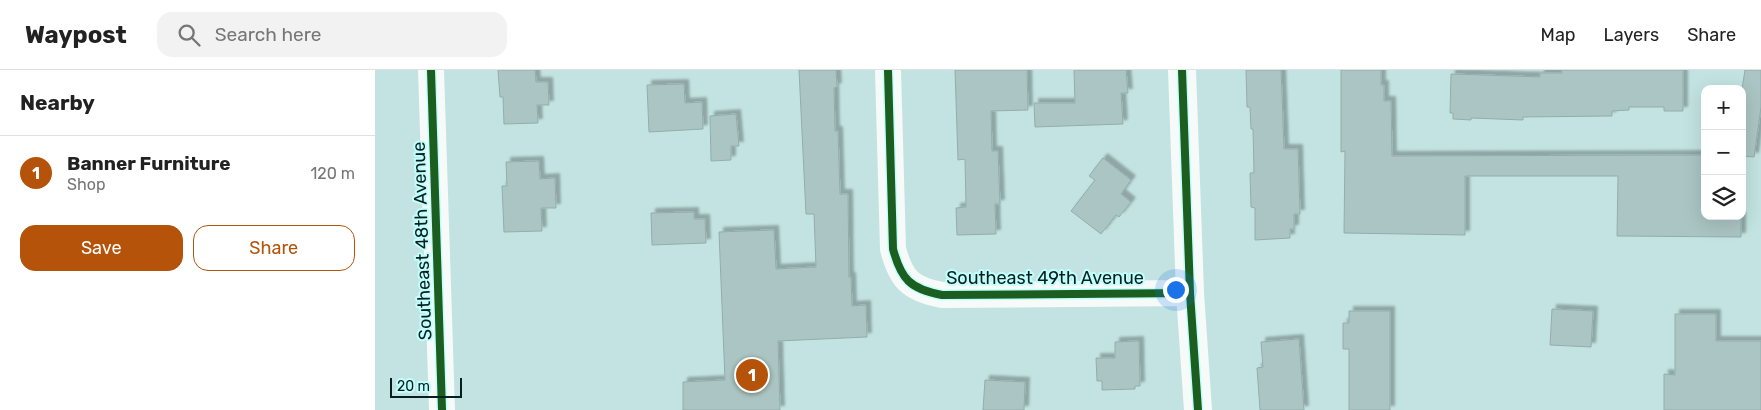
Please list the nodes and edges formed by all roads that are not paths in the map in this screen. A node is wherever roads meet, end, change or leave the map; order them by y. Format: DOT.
graph roads {
  1 [pos="431,70"];
  2 [pos="888,70"];
  3 [pos="1182,70"];
  4 [pos="1190,293"];
  5 [pos="442,410"];
  6 [pos="1198,410"];
  1 -- 5 [label="street, Southeast 48th Avenue"];
  2 -- 4 [label="street, Southeast 49th Avenue"];
  3 -- 4 [label="main road"];
  4 -- 6 [label="main road"];
}
